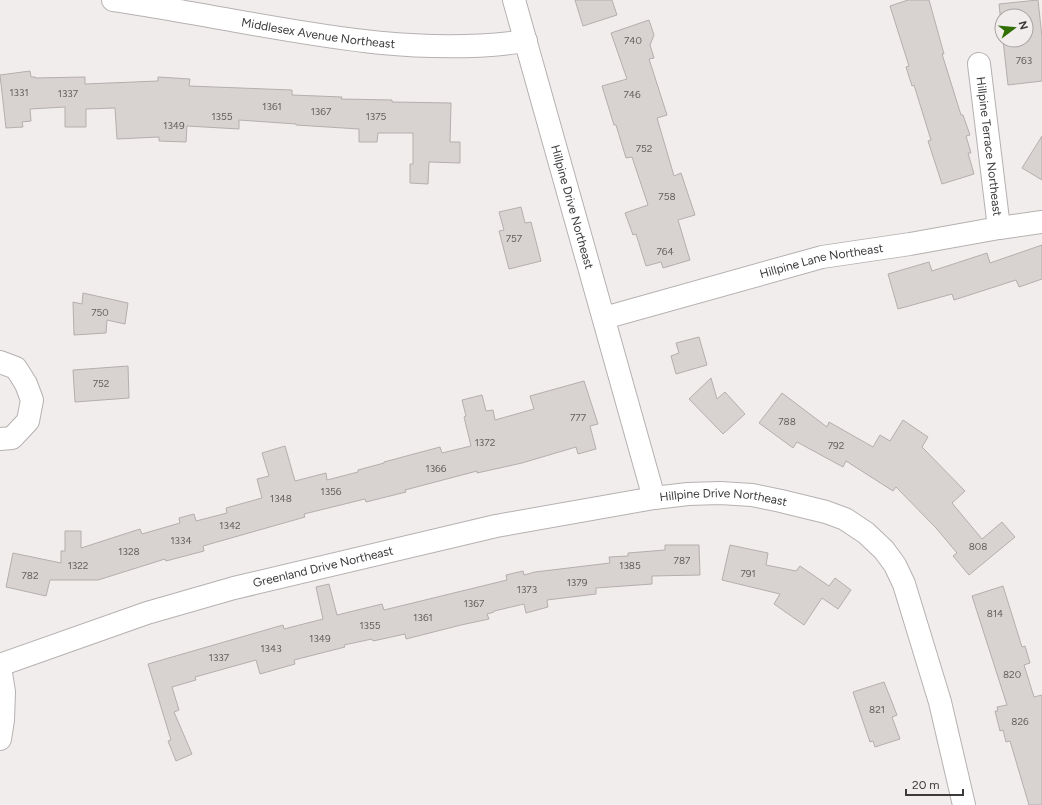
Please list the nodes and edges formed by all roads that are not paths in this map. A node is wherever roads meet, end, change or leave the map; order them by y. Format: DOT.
graph roads {
  1 [pos="113,0"];
  2 [pos="514,0"];
  3 [pos="526,41"];
  4 [pos="979,64"];
  5 [pos="1042,222"];
  6 [pos="1000,228"];
  7 [pos="604,318"];
  8 [pos="0,362"];
  9 [pos="0,439"];
  10 [pos="654,498"];
  11 [pos="0,666"];
  12 [pos="0,739"];
  13 [pos="964,805"];
  1 -- 3 [label="street, Middlesex Avenue Northeast"];
  2 -- 3 [label="street, Hillpine Drive Northeast"];
  3 -- 7 [label="street, Hillpine Drive Northeast"];
  4 -- 6 [label="street, Hillpine Terrace Northeast"];
  5 -- 6 [label="street, Hillpine Lane Northeast"];
  6 -- 7 [label="street, Hillpine Lane Northeast"];
  7 -- 10 [label="street, Hillpine Drive Northeast"];
  8 -- 9 [label="street"];
  10 -- 11 [label="street, Greenland Drive Northeast"];
  10 -- 13 [label="street, Hillpine Drive Northeast"];
  11 -- 12 [label="street"];
}
